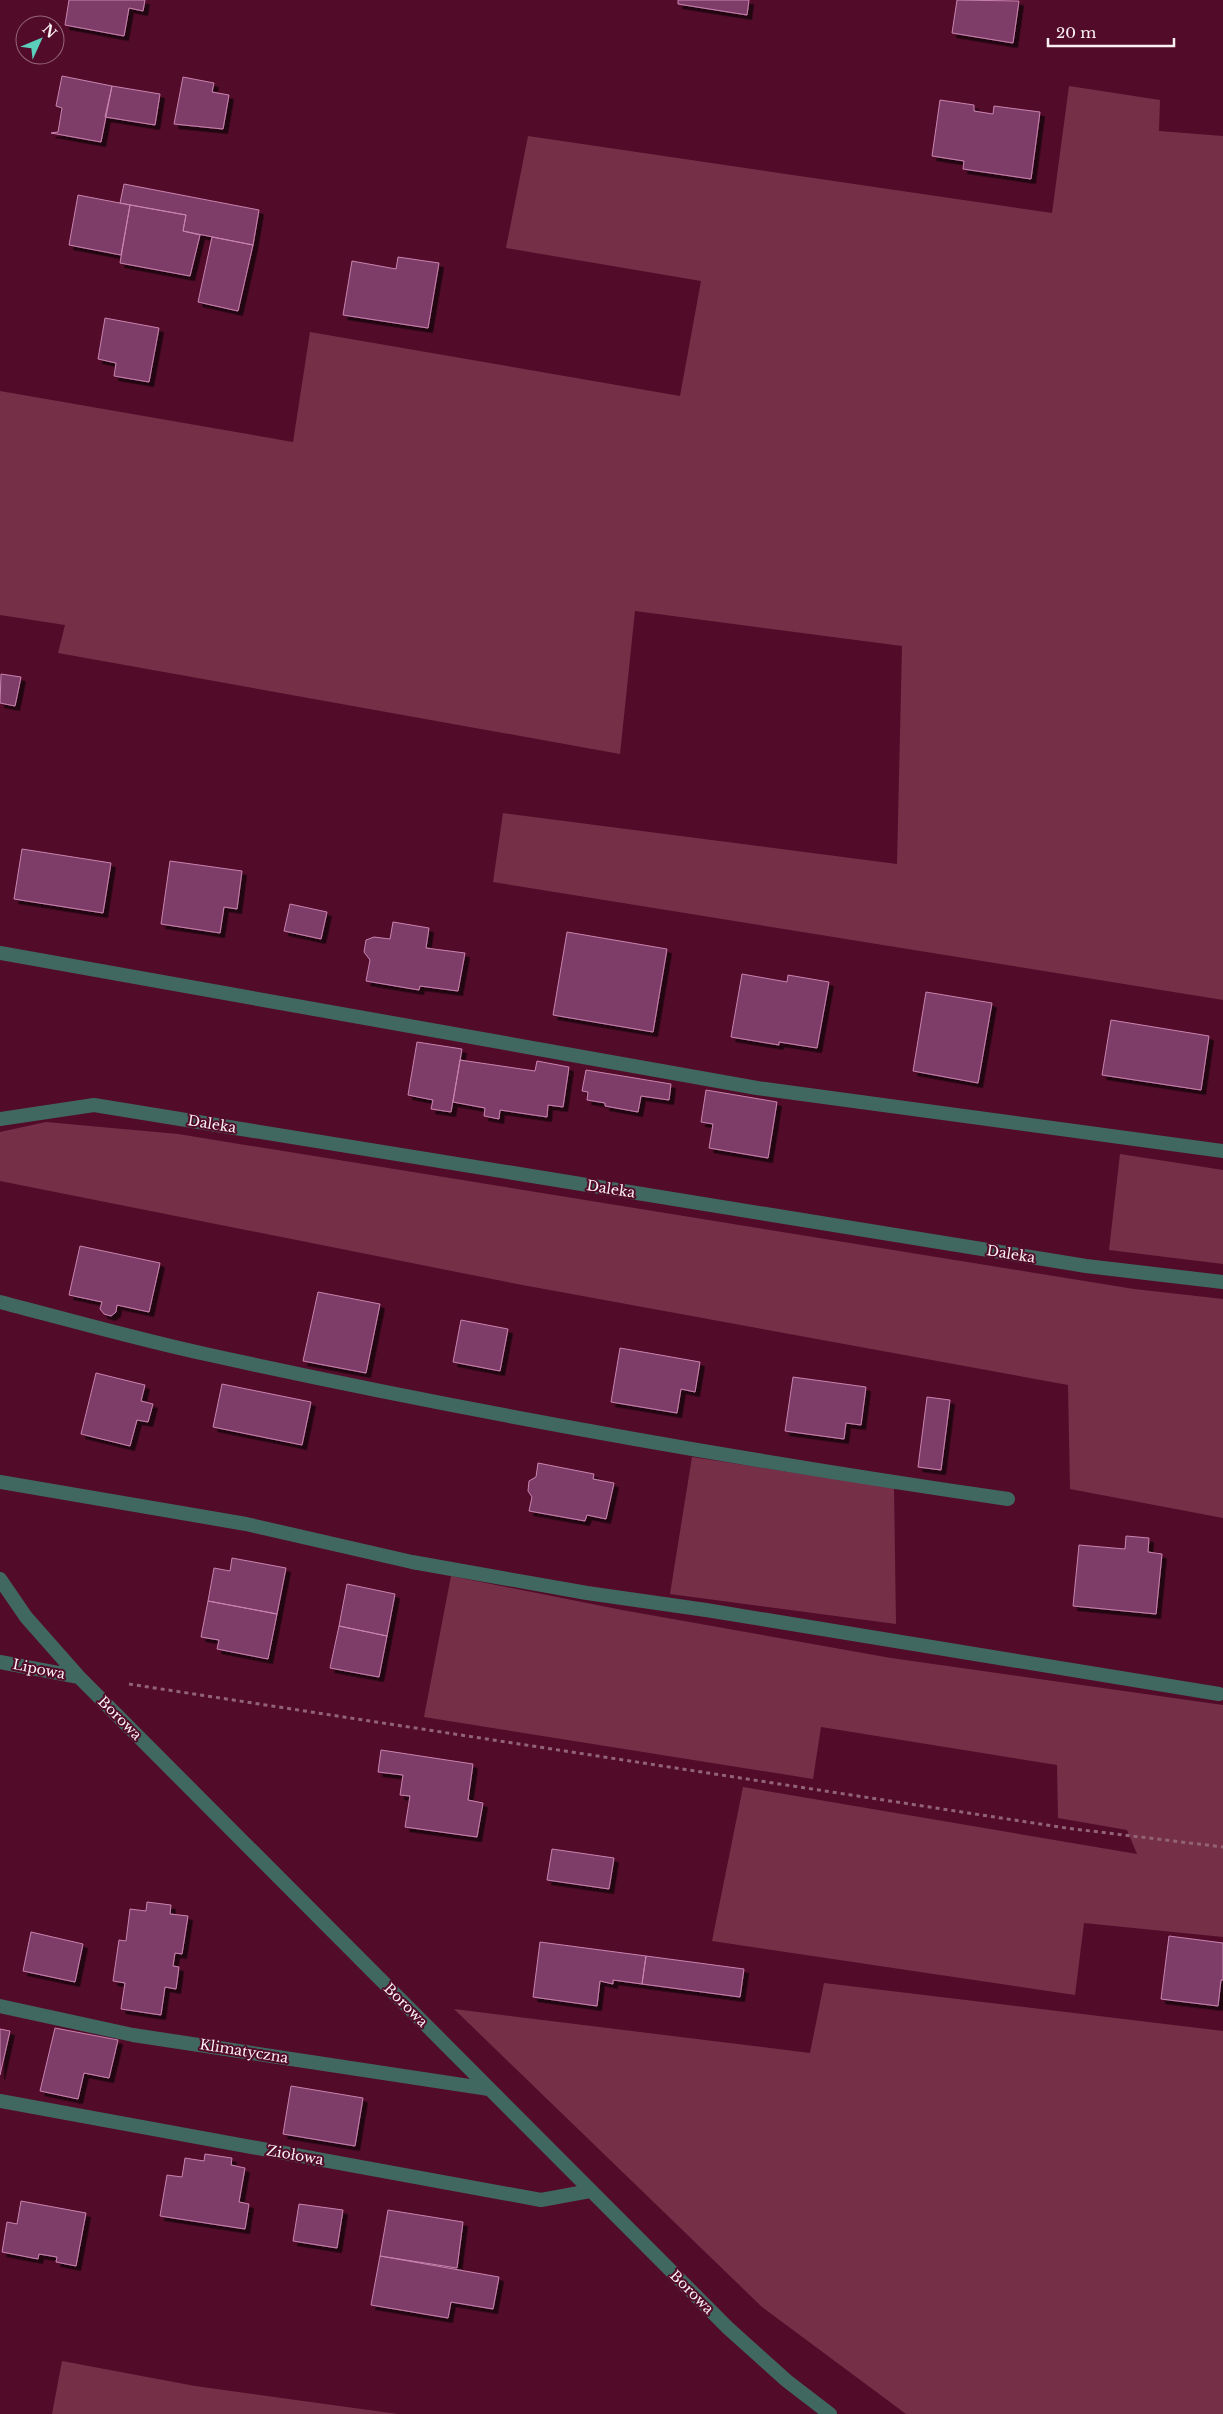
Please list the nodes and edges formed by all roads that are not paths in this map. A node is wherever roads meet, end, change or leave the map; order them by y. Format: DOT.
graph roads {
  1 [pos="0,953"];
  2 [pos="0,1119"];
  3 [pos="1223,1151"];
  4 [pos="1223,1282"];
  5 [pos="0,1302"];
  6 [pos="0,1482"];
  7 [pos="1008,1499"];
  8 [pos="0,1579"];
  9 [pos="0,1662"];
  10 [pos="79,1677"];
  11 [pos="1220,1694"];
  12 [pos="0,2006"];
  13 [pos="489,2089"];
  14 [pos="0,2101"];
  15 [pos="590,2191"];
  16 [pos="830,2414"];
  1 -- 3 [label="street"];
  2 -- 4 [label="street, Daleka"];
  5 -- 7 [label="street"];
  6 -- 11 [label="street"];
  8 -- 10 [label="street, Borowa"];
  9 -- 10 [label="street, Lipowa"];
  10 -- 13 [label="street, Borowa"];
  12 -- 13 [label="street, Klimatyczna"];
  13 -- 15 [label="street, Borowa"];
  14 -- 15 [label="street, Ziołowa"];
  15 -- 16 [label="street, Borowa"];
}
